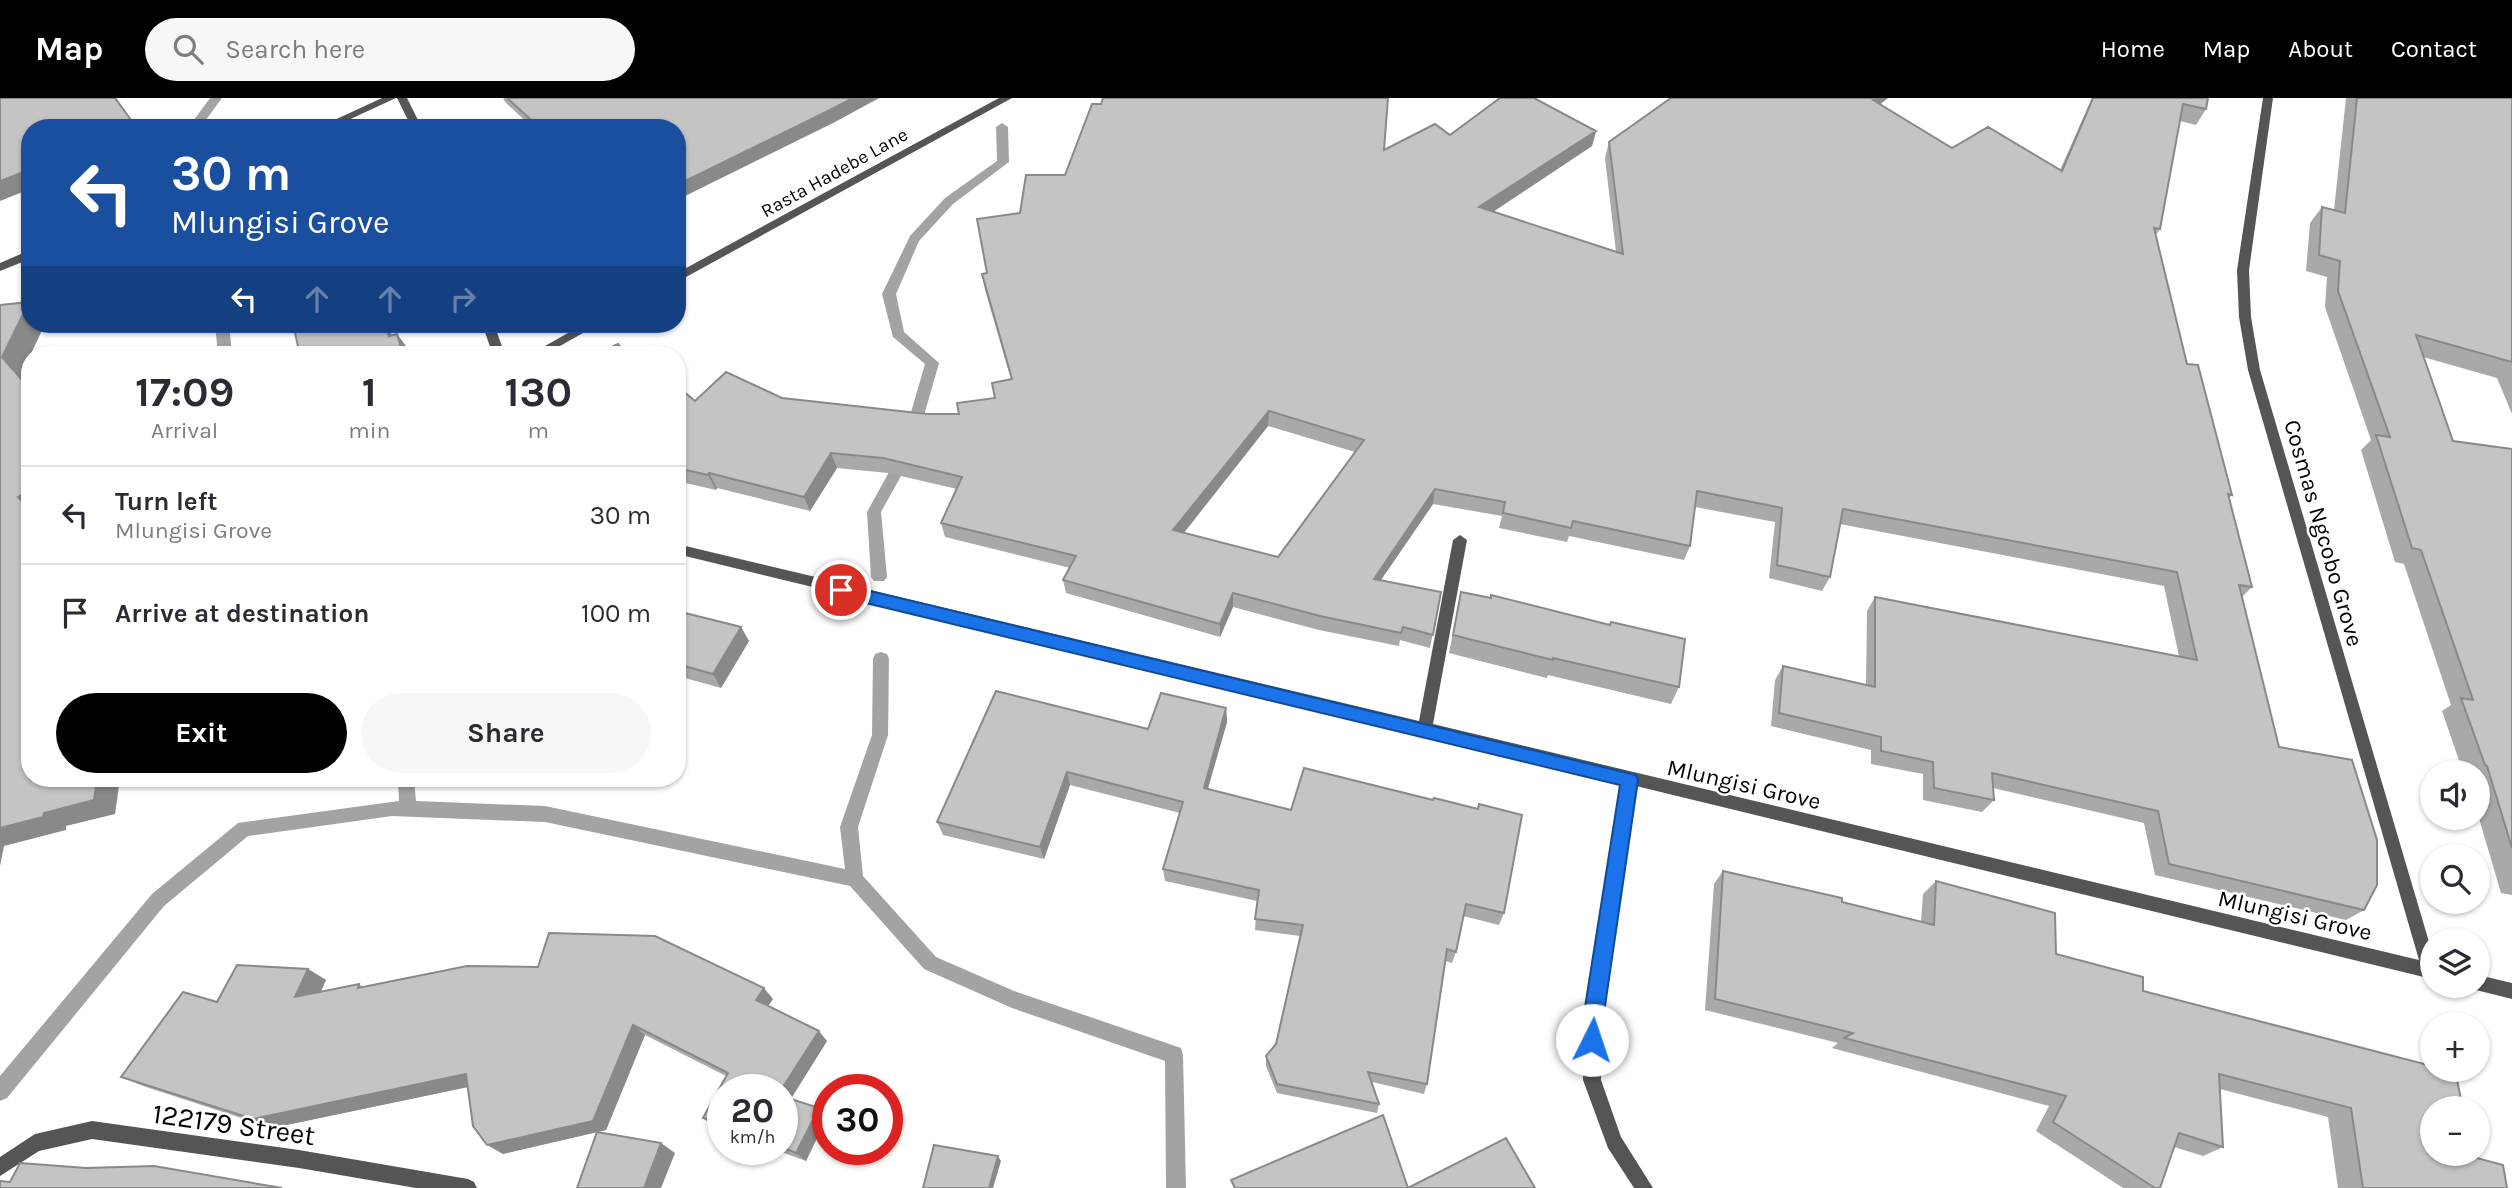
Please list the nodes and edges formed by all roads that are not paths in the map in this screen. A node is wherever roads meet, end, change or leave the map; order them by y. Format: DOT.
graph roads {
  1 [pos="391,98"];
  2 [pos="402,98"];
  3 [pos="1007,98"];
  4 [pos="2268,98"];
  5 [pos="343,119"];
  6 [pos="412,119"];
  7 [pos="21,258"];
  8 [pos="0,267"];
  9 [pos="686,273"];
  10 [pos="576,333"];
  11 [pos="552,346"];
  12 [pos="1460,540"];
  13 [pos="686,551"];
  14 [pos="1424,730"];
  15 [pos="1630,780"];
  16 [pos="2420,933"];
  17 [pos="2420,968"];
  18 [pos="2490,986"];
  19 [pos="2512,991"];
  20 [pos="0,1167"];
  21 [pos="468,1188"];
  22 [pos="1644,1188"];
  1 -- 5 [label="street"];
  2 -- 6 [label="street"];
  3 -- 9 [label="street, Rasta Hadebe Lane"];
  4 -- 16 [label="street, Cosmas Ngcobo Grove"];
  7 -- 8 [label="street"];
  10 -- 11 [label="street"];
  12 -- 14 [label="street"];
  13 -- 14 [label="street, Mlungisi Grove"];
  14 -- 15 [label="street, Mlungisi Grove"];
  15 -- 17 [label="street, Mlungisi Grove"];
  15 -- 22 [label="street"];
  18 -- 19 [label="street"];
  20 -- 21 [label="street, 122179 Street"];
}
